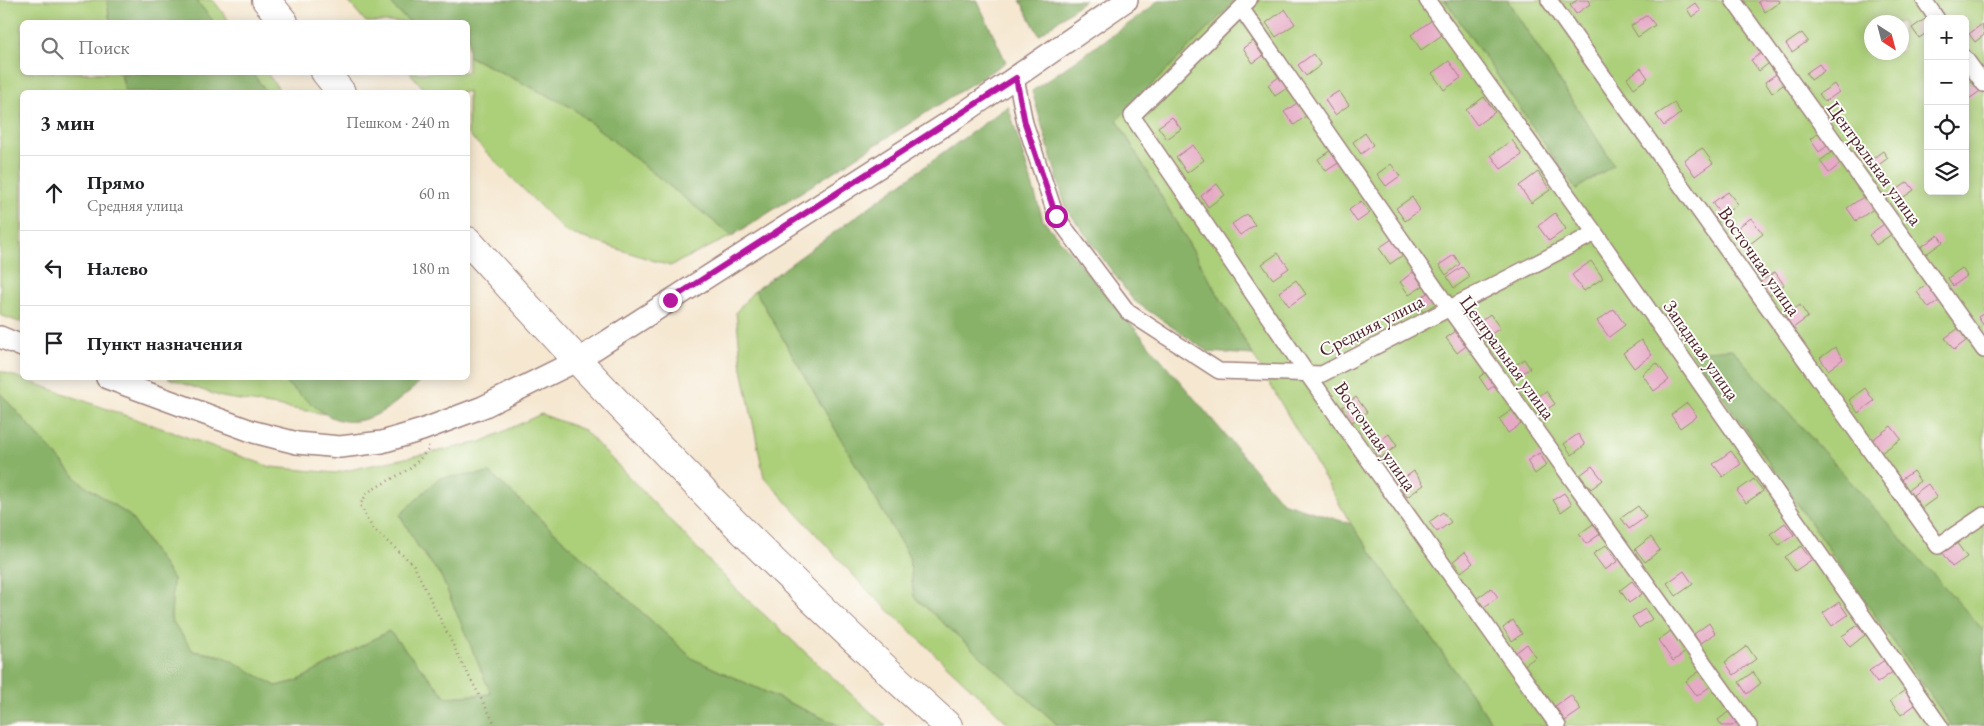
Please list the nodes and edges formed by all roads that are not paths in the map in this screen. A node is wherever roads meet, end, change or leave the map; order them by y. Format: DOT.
graph roads {
  1 [pos="266,0"];
  2 [pos="1127,0"];
  3 [pos="1427,0"];
  4 [pos="1549,0"];
  5 [pos="1733,0"];
  6 [pos="1924,0"];
  7 [pos="1245,4"];
  8 [pos="1934,15"];
  9 [pos="282,20"];
  10 [pos="1966,60"];
  11 [pos="327,75"];
  12 [pos="1016,78"];
  13 [pos="1984,84"];
  14 [pos="339,90"];
  15 [pos="1595,233"];
  16 [pos="470,243"];
  17 [pos="1448,308"];
  18 [pos="0,338"];
  19 [pos="20,345"];
  20 [pos="1984,350"];
  21 [pos="576,361"];
  22 [pos="1308,374"];
  23 [pos="113,380"];
  24 [pos="1984,515"];
  25 [pos="948,726"];
  26 [pos="1558,726"];
  27 [pos="1749,726"];
  28 [pos="1940,726"];
  1 -- 9 [label="highway"];
  2 -- 12 [label="main road"];
  3 -- 15 [label="street, Западная улица"];
  4 -- 24 [label="street, Восточная улица"];
  5 -- 20 [label="street, Центральная улица"];
  6 -- 8 [label="street"];
  7 -- 17 [label="street, Центральная улица"];
  7 -- 22 [label="street, Восточная улица"];
  10 -- 13 [label="street"];
  11 -- 14 [label="highway"];
  12 -- 21 [label="main road"];
  12 -- 22 [label="street, Средняя улица"];
  15 -- 17 [label="street, Средняя улица"];
  15 -- 28 [label="street, Западная улица"];
  16 -- 21 [label="highway"];
  17 -- 22 [label="street, Средняя улица"];
  17 -- 27 [label="street, Центральная улица"];
  18 -- 19 [label="main road"];
  21 -- 23 [label="main road"];
  21 -- 25 [label="highway"];
  22 -- 26 [label="street, Восточная улица"];
}
